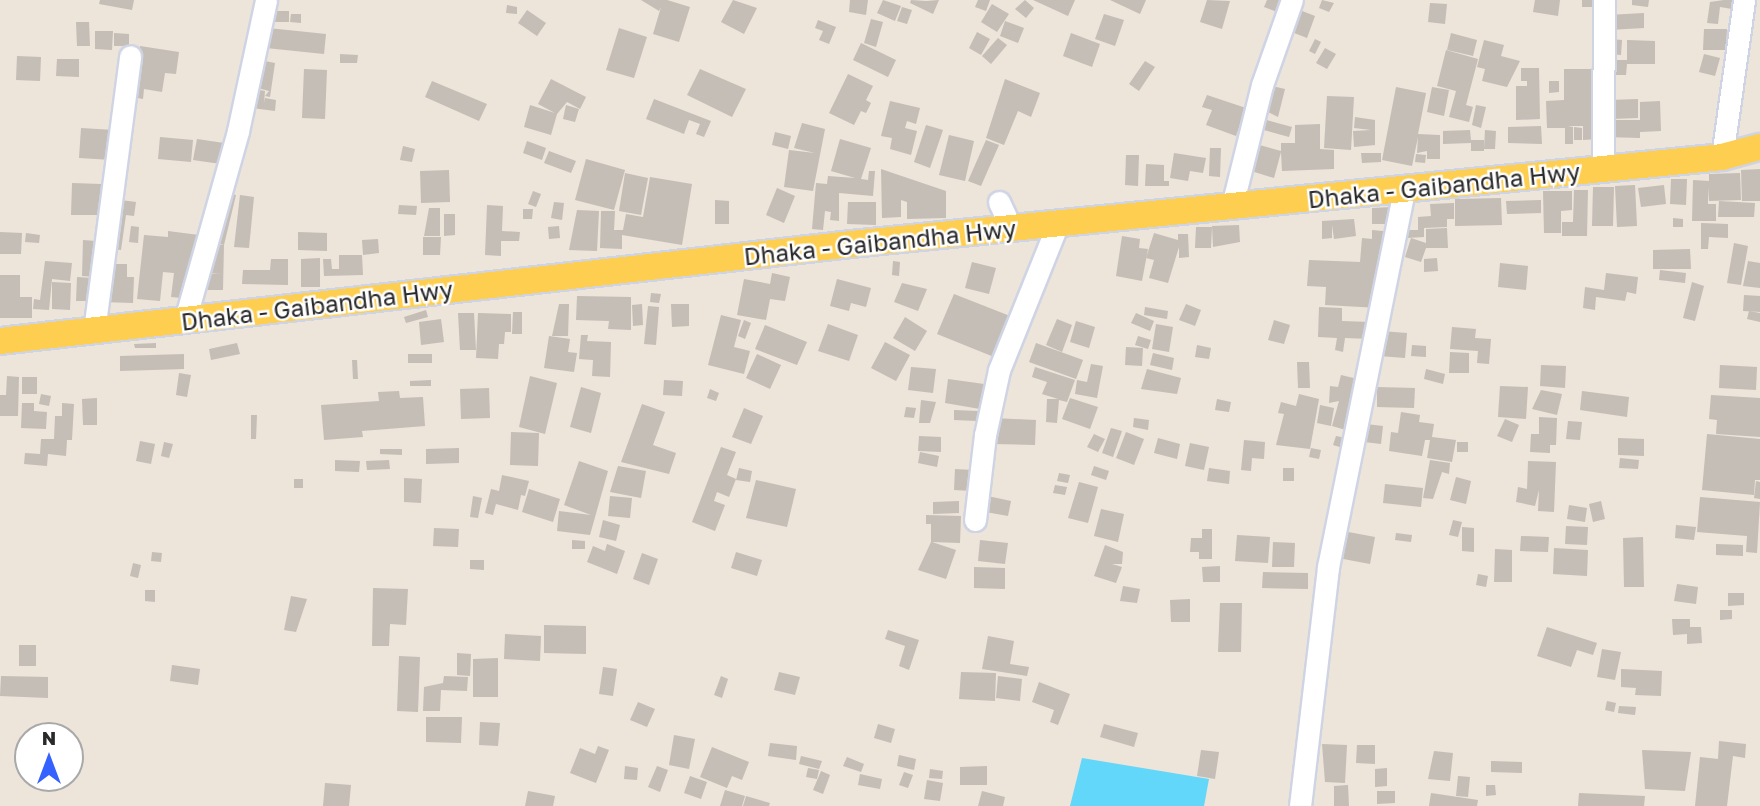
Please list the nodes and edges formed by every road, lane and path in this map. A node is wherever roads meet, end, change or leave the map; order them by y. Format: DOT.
graph roads {
  1 [pos="266,0"];
  2 [pos="1292,0"];
  3 [pos="1604,0"];
  4 [pos="1744,0"];
  5 [pos="130,56"];
  6 [pos="1760,147"];
  7 [pos="1722,157"];
  8 [pos="1603,168"];
  9 [pos="1404,190"];
  10 [pos="999,202"];
  11 [pos="1232,206"];
  12 [pos="1058,223"];
  13 [pos="1011,228"];
  14 [pos="185,320"];
  15 [pos="94,331"];
  16 [pos="0,341"];
  17 [pos="975,520"];
  18 [pos="1300,806"];
  1 -- 14 [label="street"];
  2 -- 11 [label="street"];
  3 -- 8 [label="street"];
  4 -- 7 [label="street"];
  5 -- 15 [label="street"];
  6 -- 7 [label="main road, Dhaka - Gaibandha Hwy"];
  7 -- 8 [label="main road, Dhaka - Gaibandha Hwy"];
  8 -- 9 [label="main road, Dhaka - Gaibandha Hwy"];
  9 -- 11 [label="main road, Dhaka - Gaibandha Hwy"];
  9 -- 18 [label="street"];
  10 -- 13 [label="street"];
  11 -- 12 [label="main road, Dhaka - Gaibandha Hwy"];
  12 -- 13 [label="main road, Dhaka - Gaibandha Hwy"];
  12 -- 17 [label="street"];
  13 -- 14 [label="main road, Dhaka - Gaibandha Hwy"];
  14 -- 15 [label="main road, Dhaka - Gaibandha Hwy"];
  15 -- 16 [label="main road, Dhaka - Gaibandha Hwy"];
}
